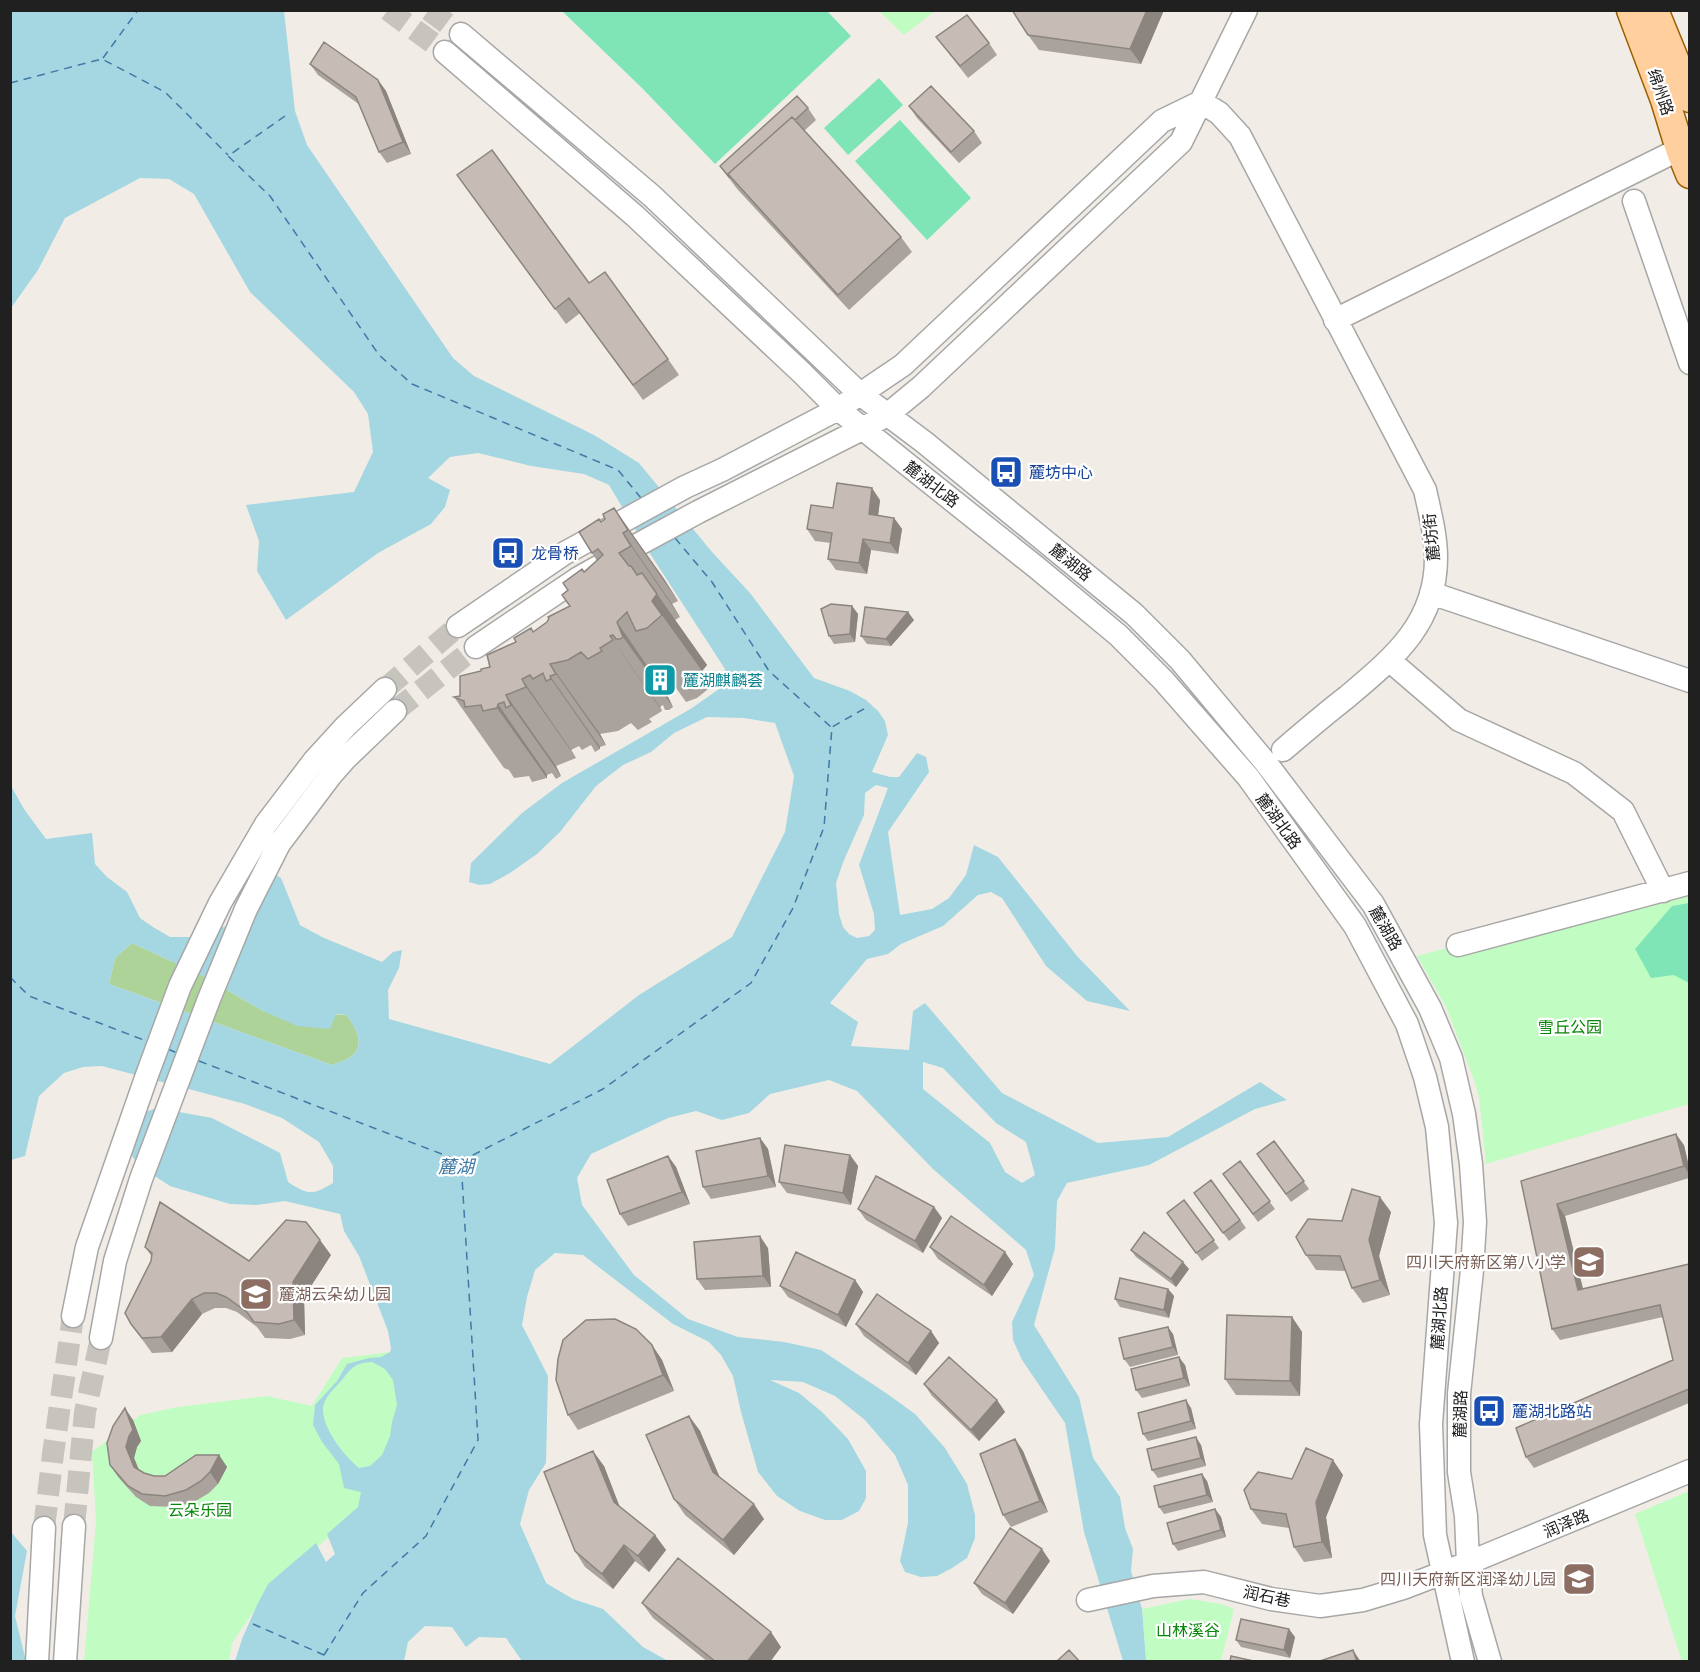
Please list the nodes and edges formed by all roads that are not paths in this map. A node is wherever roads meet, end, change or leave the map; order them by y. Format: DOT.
graph roads {
  1 [pos="1246,10"];
  2 [pos="1631,10"];
  3 [pos="1654,10"];
  4 [pos="461,34"];
  5 [pos="445,52"];
  6 [pos="1689,98"];
  7 [pos="1201,102"];
  8 [pos="1686,156"];
  9 [pos="1634,201"];
  10 [pos="1335,320"];
  11 [pos="1689,363"];
  12 [pos="860,394"];
  13 [pos="838,409"];
  14 [pos="887,415"];
  15 [pos="862,429"];
  16 [pos="1431,593"];
  17 [pos="458,626"];
  18 [pos="476,647"];
  19 [pos="1389,660"];
  20 [pos="1689,681"];
  21 [pos="385,689"];
  22 [pos="395,711"];
  23 [pos="1251,744"];
  24 [pos="1283,750"];
  25 [pos="337,751"];
  26 [pos="1232,759"];
  27 [pos="1279,779"];
  28 [pos="1260,795"];
  29 [pos="1689,883"];
  30 [pos="1663,891"];
  31 [pos="1458,945"];
  32 [pos="73,1316"];
  33 [pos="101,1338"];
  34 [pos="1689,1471"];
  35 [pos="74,1526"];
  36 [pos="44,1527"];
  37 [pos="1467,1563"];
  38 [pos="1442,1572"];
  39 [pos="1088,1600"];
  40 [pos="38,1662"];
  41 [pos="65,1662"];
  42 [pos="1463,1662"];
  43 [pos="1490,1662"];
  1 -- 7 [label="street"];
  2 -- 8 [label="main road, 绵州路"];
  3 -- 6 [label="main road, 绵州路"];
  4 -- 12 [label="street, 麓湖路"];
  5 -- 13 [label="street, 麓湖北路"];
  7 -- 10 [label="street, 麓坊街"];
  7 -- 12 [label="street"];
  7 -- 14 [label="street"];
  8 -- 10 [label="street"];
  9 -- 11 [label="street"];
  10 -- 16 [label="street, 麓坊街"];
  12 -- 13 [label="street"];
  12 -- 14 [label="street, 麓湖路"];
  13 -- 15 [label="street, 麓湖北路"];
  13 -- 17 [label="street"];
  14 -- 15 [label="street"];
  14 -- 23 [label="street, 麓湖路"];
  15 -- 18 [label="street"];
  15 -- 26 [label="street, 麓湖北路"];
  16 -- 19 [label="street, 麓坊街"];
  16 -- 20 [label="street"];
  19 -- 24 [label="street, 麓坊街"];
  19 -- 30 [label="street"];
  21 -- 25 [label="street"];
  22 -- 25 [label="street"];
  23 -- 26 [label="street"];
  23 -- 27 [label="street, 麓湖路"];
  25 -- 32 [label="street"];
  25 -- 33 [label="street"];
  26 -- 28 [label="street, 麓湖北路"];
  27 -- 28 [label="street"];
  27 -- 37 [label="street, 麓湖路"];
  28 -- 38 [label="street, 麓湖北路"];
  29 -- 30 [label="street"];
  30 -- 31 [label="street"];
  34 -- 37 [label="street, 润泽路"];
  35 -- 41 [label="street"];
  36 -- 40 [label="street"];
  37 -- 38 [label="street, 润泽路"];
  37 -- 43 [label="street, 麓湖路"];
  38 -- 39 [label="street, 润石巷"];
  38 -- 42 [label="street, 麓湖北路"];
}
